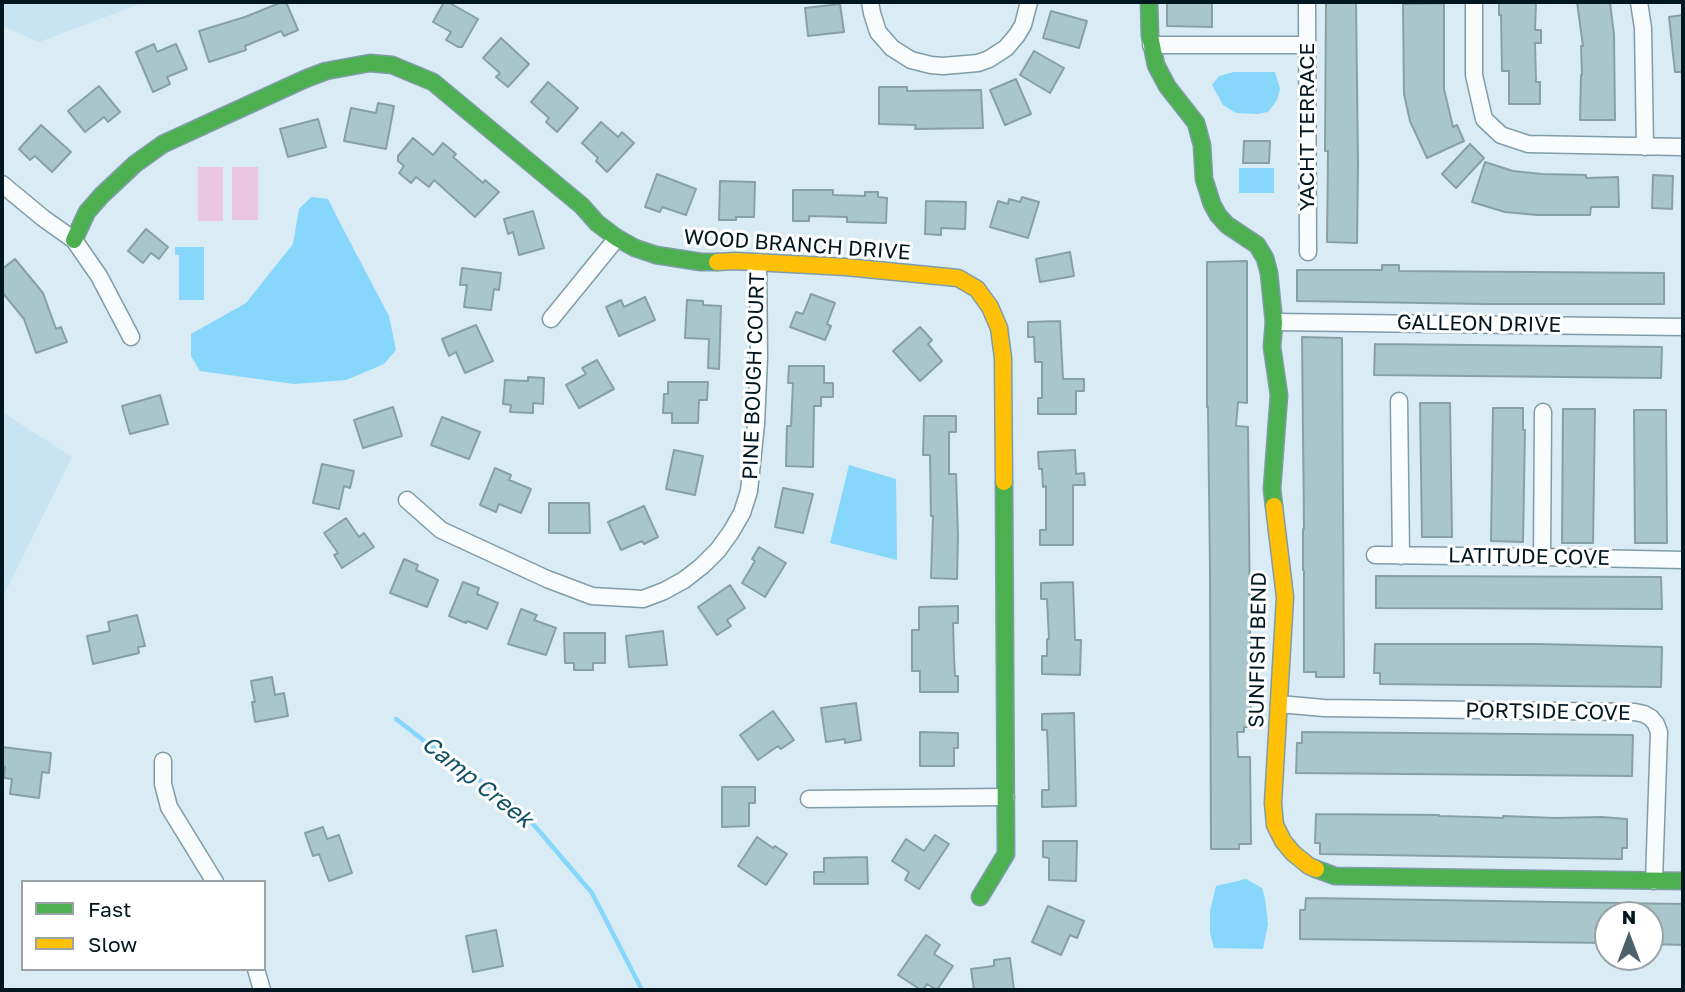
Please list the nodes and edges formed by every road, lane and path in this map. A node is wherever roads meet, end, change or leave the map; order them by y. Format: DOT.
graph roads {
  1 [pos="870,2"];
  2 [pos="1029,2"];
  3 [pos="1149,2"];
  4 [pos="1307,2"];
  5 [pos="1474,2"];
  6 [pos="1639,2"];
  7 [pos="1151,45"];
  8 [pos="1307,45"];
  9 [pos="1645,147"];
  10 [pos="1683,147"];
  11 [pos="2,184"];
  12 [pos="617,238"];
  13 [pos="74,240"];
  14 [pos="1308,251"];
  15 [pos="758,262"];
  16 [pos="551,319"];
  17 [pos="1274,322"];
  18 [pos="1683,327"];
  19 [pos="131,337"];
  20 [pos="1399,401"];
  21 [pos="1543,412"];
  22 [pos="407,500"];
  23 [pos="1375,555"];
  24 [pos="1401,556"];
  25 [pos="1542,556"];
  26 [pos="1683,560"];
  27 [pos="1279,704"];
  28 [pos="163,761"];
  29 [pos="1006,797"];
  30 [pos="809,799"];
  31 [pos="214,880"];
  32 [pos="1654,881"];
  33 [pos="1683,881"];
  34 [pos="980,897"];
  35 [pos="257,971"];
  36 [pos="262,990"];
  1 -- 2 [label="street"];
  3 -- 7 [label="street, SUNFISH BEND"];
  4 -- 8 [label="street, YACHT TERRACE"];
  5 -- 9 [label="street"];
  6 -- 9 [label="street"];
  7 -- 8 [label="street"];
  7 -- 17 [label="street, SUNFISH BEND"];
  8 -- 14 [label="street, YACHT TERRACE"];
  9 -- 10 [label="street"];
  11 -- 13 [label="street"];
  12 -- 13 [label="street, WOOD BRANCH DRIVE"];
  12 -- 15 [label="street, WOOD BRANCH DRIVE"];
  12 -- 16 [label="street"];
  13 -- 19 [label="street"];
  15 -- 22 [label="street, PINE BOUGH COURT"];
  15 -- 29 [label="street, WOOD BRANCH DRIVE"];
  17 -- 18 [label="street, GALLEON DRIVE"];
  17 -- 27 [label="street, SUNFISH BEND"];
  20 -- 24 [label="street"];
  21 -- 25 [label="street"];
  23 -- 24 [label="street, LATITUDE COVE"];
  24 -- 25 [label="street, LATITUDE COVE"];
  25 -- 26 [label="street, LATITUDE COVE"];
  27 -- 32 [label="street, SUNFISH BEND"];
  27 -- 32 [label="street, PORTSIDE COVE"];
  28 -- 31 [label="street"];
  29 -- 30 [label="street"];
  29 -- 34 [label="street, WOOD BRANCH DRIVE"];
  32 -- 33 [label="street, SUNFISH BEND"];
  35 -- 36 [label="street"];
}
